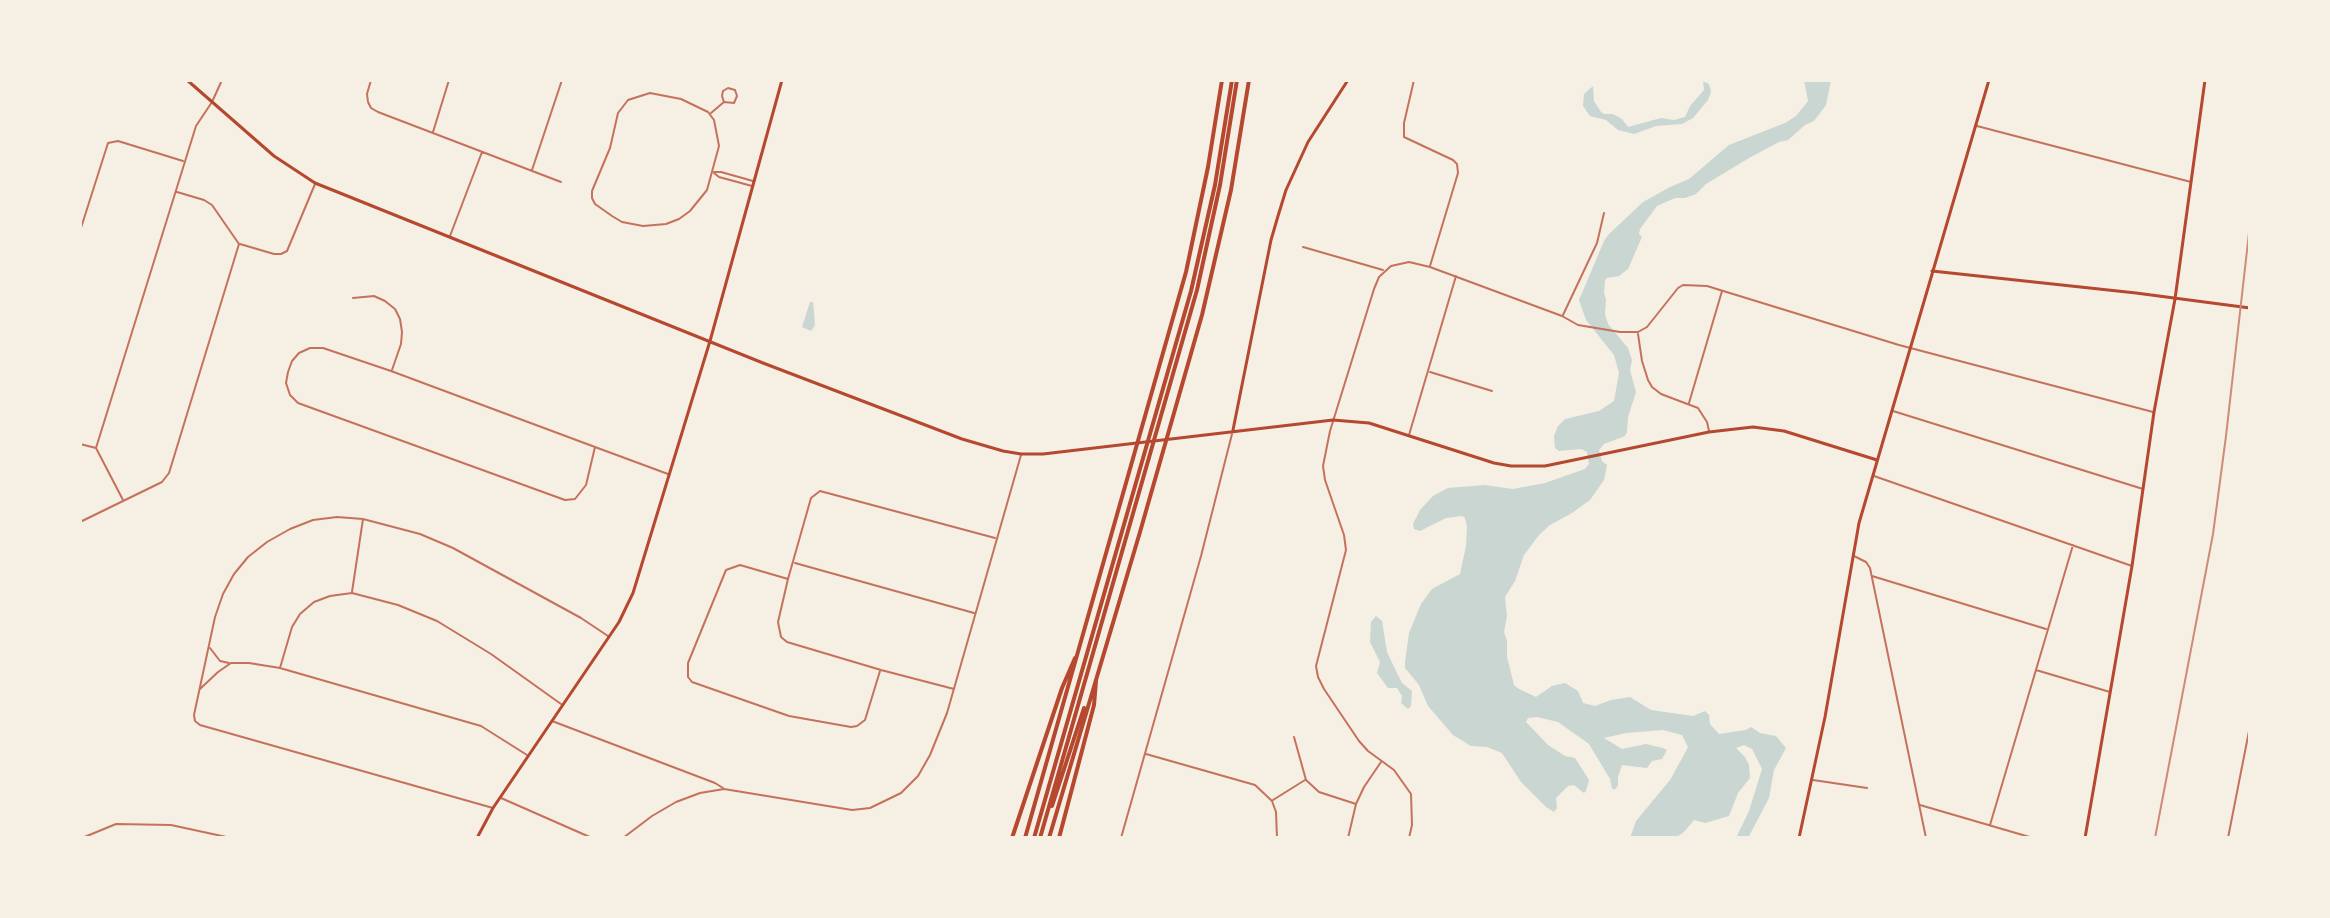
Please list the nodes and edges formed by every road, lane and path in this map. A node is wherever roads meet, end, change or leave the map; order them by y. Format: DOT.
graph roads {
  1 [pos="187,80"];
  2 [pos="222,80"];
  3 [pos="371,80"];
  4 [pos="449,80"];
  5 [pos="562,80"];
  6 [pos="782,80"];
  7 [pos="1222,80"];
  8 [pos="1235,80"];
  9 [pos="1249,80"];
  10 [pos="1348,80"];
  11 [pos="1414,80"];
  12 [pos="1989,80"];
  13 [pos="2205,80"];
  14 [pos="212,102"];
  15 [pos="724,102"];
  16 [pos="710,114"];
  17 [pos="1975,126"];
  18 [pos="433,132"];
  19 [pos="482,151"];
  20 [pos="184,161"];
  21 [pos="532,170"];
  22 [pos="713,172"];
  23 [pos="561,182"];
  24 [pos="2192,182"];
  25 [pos="315,183"];
  26 [pos="753,184"];
  27 [pos="175,192"];
  28 [pos="80,199"];
  29 [pos="89,202"];
  30 [pos="1604,213"];
  31 [pos="80,231"];
  32 [pos="450,236"];
  33 [pos="239,244"];
  34 [pos="1303,247"];
  35 [pos="1430,267"];
  36 [pos="1384,271"];
  37 [pos="1932,271"];
  38 [pos="1456,276"];
  39 [pos="1722,290"];
  40 [pos="353,298"];
  41 [pos="2175,299"];
  42 [pos="2250,308"];
  43 [pos="1562,316"];
  44 [pos="1638,332"];
  45 [pos="710,341"];
  46 [pos="1909,347"];
  47 [pos="391,371"];
  48 [pos="1429,372"];
  49 [pos="1492,391"];
  50 [pos="1689,403"];
  51 [pos="1891,411"];
  52 [pos="2154,412"];
  53 [pos="1333,420"];
  54 [pos="1233,431"];
  55 [pos="1709,432"];
  56 [pos="1409,436"];
  57 [pos="80,444"];
  58 [pos="595,447"];
  59 [pos="96,448"];
  60 [pos="1021,454"];
  61 [pos="1877,460"];
  62 [pos="669,475"];
  63 [pos="1873,475"];
  64 [pos="2144,489"];
  65 [pos="123,501"];
  66 [pos="363,519"];
  67 [pos="80,522"];
  68 [pos="997,538"];
  69 [pos="2073,545"];
  70 [pos="1853,556"];
  71 [pos="793,563"];
  72 [pos="2132,566"];
  73 [pos="1871,576"];
  74 [pos="788,579"];
  75 [pos="352,593"];
  76 [pos="975,613"];
  77 [pos="2048,630"];
  78 [pos="609,637"];
  79 [pos="209,647"];
  80 [pos="1079,653"];
  81 [pos="231,663"];
  82 [pos="280,668"];
  83 [pos="881,670"];
  84 [pos="2036,670"];
  85 [pos="1095,678"];
  86 [pos="955,689"];
  87 [pos="200,690"];
  88 [pos="2111,692"];
  89 [pos="563,705"];
  90 [pos="552,721"];
  91 [pos="2250,726"];
  92 [pos="1294,737"];
  93 [pos="1145,754"];
  94 [pos="528,756"];
  95 [pos="1382,761"];
  96 [pos="1306,780"];
  97 [pos="1812,780"];
  98 [pos="1867,788"];
  99 [pos="724,789"];
  100 [pos="500,797"];
  101 [pos="1272,801"];
  102 [pos="1356,804"];
  103 [pos="1919,805"];
  104 [pos="493,808"];
  105 [pos="1990,825"];
  106 [pos="82,838"];
  107 [pos="231,838"];
  108 [pos="477,838"];
  109 [pos="592,838"];
  110 [pos="626,838"];
  111 [pos="1012,838"];
  112 [pos="1025,838"];
  113 [pos="1041,838"];
  114 [pos="1059,838"];
  115 [pos="1121,838"];
  116 [pos="1277,838"];
  117 [pos="1348,838"];
  118 [pos="1409,838"];
  119 [pos="1799,838"];
  120 [pos="1926,838"];
  121 [pos="2033,838"];
  122 [pos="2085,838"];
  123 [pos="2228,838"];
  1 -- 14 [label="main road"];
  2 -- 14 [label="street"];
  3 -- 18 [label="street"];
  4 -- 18 [label="street"];
  5 -- 21 [label="street"];
  6 -- 26 [label="main road"];
  7 -- 80 [label="highway"];
  8 -- 113 [label="highway"];
  9 -- 85 [label="highway"];
  10 -- 54 [label="main road"];
  11 -- 35 [label="street"];
  12 -- 17 [label="main road"];
  13 -- 24 [label="main road"];
  14 -- 20 [label="street"];
  14 -- 25 [label="main road"];
  15 -- 16 [label="street"];
  16 -- 22 [label="street"];
  16 -- 22 [label="street"];
  17 -- 24 [label="street"];
  17 -- 37 [label="main road"];
  18 -- 19 [label="street"];
  19 -- 21 [label="street"];
  19 -- 32 [label="street"];
  20 -- 27 [label="street"];
  20 -- 29 [label="street"];
  21 -- 23 [label="street"];
  22 -- 26 [label="street"];
  24 -- 41 [label="main road"];
  25 -- 32 [label="main road"];
  25 -- 33 [label="street"];
  26 -- 45 [label="main road"];
  27 -- 33 [label="street"];
  27 -- 59 [label="street"];
  28 -- 29 [label="street"];
  29 -- 31 [label="street"];
  30 -- 43 [label="street"];
  32 -- 45 [label="main road"];
  33 -- 65 [label="street"];
  34 -- 36 [label="street"];
  35 -- 36 [label="street"];
  35 -- 38 [label="street"];
  36 -- 53 [label="street"];
  37 -- 41 [label="main road"];
  37 -- 46 [label="main road"];
  38 -- 43 [label="street"];
  38 -- 48 [label="street"];
  39 -- 44 [label="street"];
  39 -- 46 [label="street"];
  39 -- 50 [label="street"];
  40 -- 47 [label="street"];
  41 -- 42 [label="main road"];
  41 -- 52 [label="main road"];
  43 -- 44 [label="street"];
  44 -- 50 [label="street"];
  45 -- 60 [label="main road"];
  45 -- 62 [label="main road"];
  46 -- 51 [label="main road"];
  46 -- 52 [label="street"];
  47 -- 58 [label="street"];
  47 -- 58 [label="street"];
  48 -- 49 [label="street"];
  48 -- 56 [label="street"];
  50 -- 55 [label="street"];
  51 -- 61 [label="main road"];
  51 -- 64 [label="street"];
  52 -- 64 [label="main road"];
  53 -- 54 [label="main road"];
  53 -- 56 [label="main road"];
  53 -- 95 [label="street"];
  54 -- 60 [label="main road"];
  54 -- 93 [label="street"];
  55 -- 56 [label="main road"];
  55 -- 61 [label="main road"];
  57 -- 59 [label="street"];
  58 -- 62 [label="street"];
  59 -- 65 [label="street"];
  60 -- 68 [label="street"];
  61 -- 63 [label="main road"];
  62 -- 78 [label="main road"];
  63 -- 69 [label="street"];
  63 -- 70 [label="main road"];
  64 -- 72 [label="main road"];
  65 -- 67 [label="street"];
  66 -- 75 [label="street"];
  66 -- 78 [label="street"];
  66 -- 79 [label="street"];
  68 -- 71 [label="street"];
  68 -- 76 [label="street"];
  69 -- 72 [label="street"];
  69 -- 77 [label="street"];
  70 -- 73 [label="street"];
  70 -- 97 [label="main road"];
  71 -- 74 [label="street"];
  71 -- 76 [label="street"];
  72 -- 88 [label="main road"];
  73 -- 77 [label="street"];
  73 -- 103 [label="street"];
  74 -- 83 [label="street"];
  74 -- 83 [label="street"];
  75 -- 82 [label="street"];
  75 -- 89 [label="street"];
  76 -- 86 [label="street"];
  77 -- 84 [label="street"];
  78 -- 89 [label="main road"];
  79 -- 81 [label="street"];
  79 -- 87 [label="street"];
  80 -- 111 [label="highway"];
  80 -- 112 [label="highway"];
  81 -- 82 [label="street"];
  81 -- 87 [label="street"];
  82 -- 94 [label="street"];
  83 -- 86 [label="street"];
  84 -- 88 [label="street"];
  84 -- 105 [label="street"];
  85 -- 113 [label="highway"];
  85 -- 114 [label="highway"];
  86 -- 99 [label="street"];
  87 -- 104 [label="street"];
  88 -- 122 [label="main road"];
  89 -- 90 [label="main road"];
  90 -- 94 [label="main road"];
  90 -- 99 [label="street"];
  91 -- 123 [label="street"];
  92 -- 96 [label="street"];
  93 -- 101 [label="street"];
  93 -- 115 [label="street"];
  94 -- 100 [label="main road"];
  95 -- 102 [label="street"];
  95 -- 118 [label="street"];
  96 -- 101 [label="street"];
  96 -- 102 [label="street"];
  97 -- 98 [label="street"];
  97 -- 119 [label="main road"];
  99 -- 110 [label="street"];
  100 -- 104 [label="main road"];
  100 -- 109 [label="street"];
  101 -- 116 [label="street"];
  102 -- 117 [label="street"];
  103 -- 105 [label="street"];
  103 -- 120 [label="street"];
  104 -- 108 [label="main road"];
  105 -- 121 [label="street"];
  106 -- 107 [label="street"];
}
